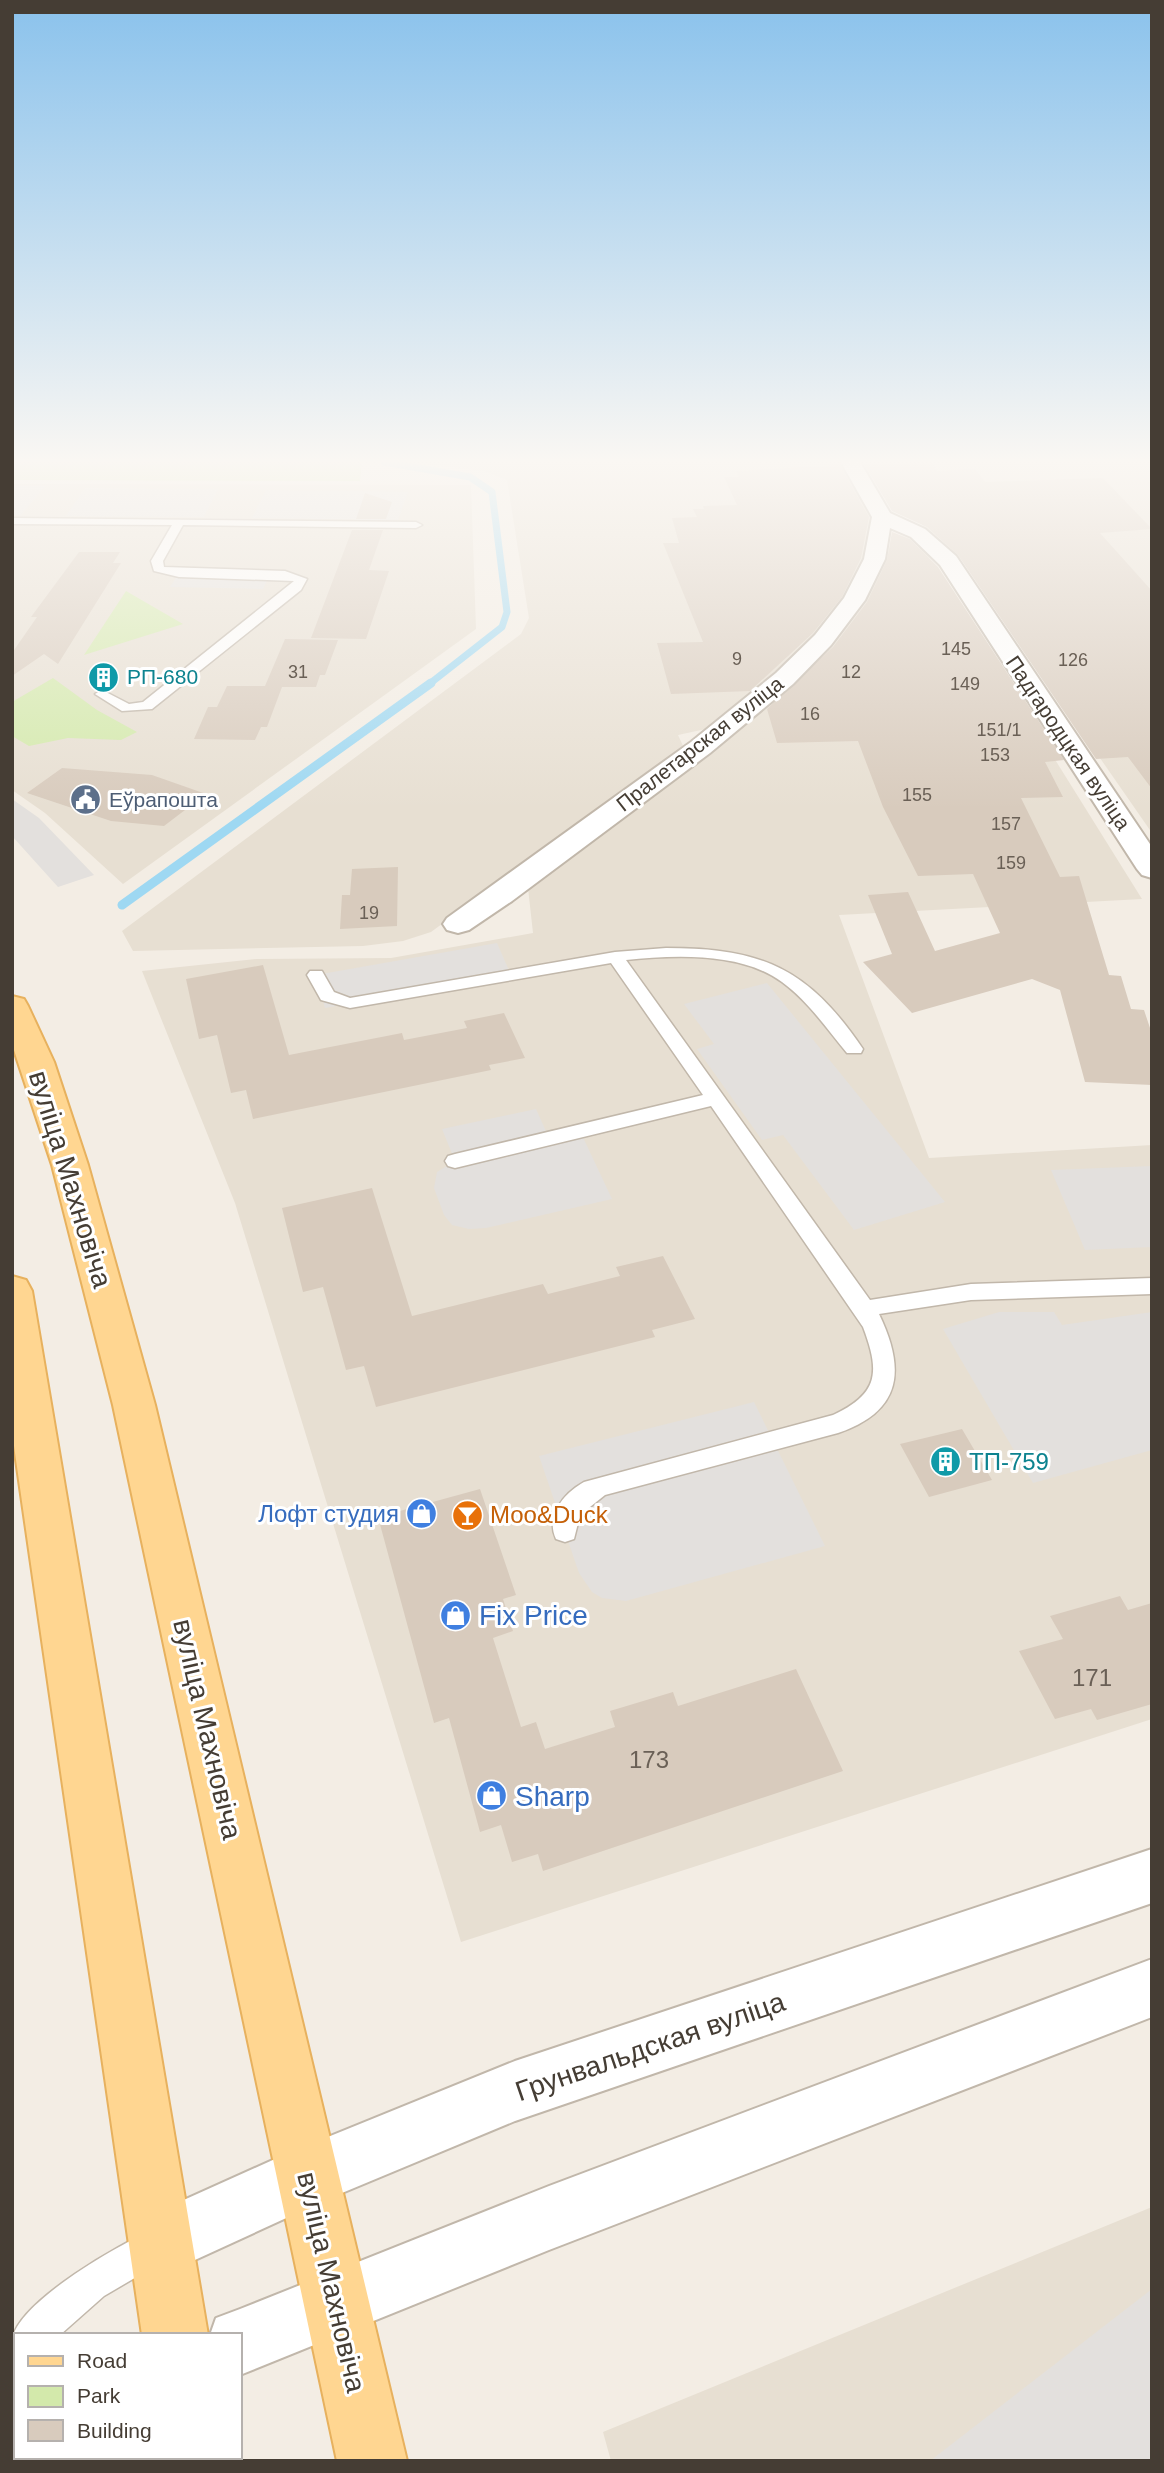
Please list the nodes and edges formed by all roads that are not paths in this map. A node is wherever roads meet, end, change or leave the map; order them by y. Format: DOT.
graph roads {
  1 [pos="299,577"];
  2 [pos="863,577"];
  3 [pos="959,577"];
  4 [pos="102,694"];
  5 [pos="1152,869"];
  6 [pos="458,924"];
  7 [pos="615,957"];
  8 [pos="316,975"];
  9 [pos="12,1006"];
  10 [pos="854,1049"];
  11 [pos="715,1099"];
  12 [pos="455,1161"];
  13 [pos="1152,1286"];
  14 [pos="865,1309"];
  15 [pos="14,1317"];
  16 [pos="565,1531"];
  17 [pos="1152,1877"];
  18 [pos="1152,1987"];
  19 [pos="308,2176"];
  20 [pos="160,2244"];
  21 [pos="338,2303"];
  22 [pos="34,2333"];
  23 [pos="175,2333"];
  24 [pos="242,2341"];
  25 [pos="372,2461"];
  1 -- 4 [label="lane"];
  2 -- 6 [label="street, Пралетарская вуліца"];
  3 -- 5 [label="street, Падгародцкая вуліца"];
  7 -- 8 [label="lane"];
  7 -- 10 [label="lane"];
  7 -- 11 [label="lane"];
  9 -- 19 [label="main road, вуліца Махновіча"];
  11 -- 12 [label="lane"];
  11 -- 14 [label="lane"];
  13 -- 14 [label="lane"];
  14 -- 16 [label="lane"];
  15 -- 20 [label="main road"];
  17 -- 19 [label="street, Грунвальдская вуліца"];
  18 -- 21 [label="street"];
  19 -- 20 [label="street, Грунвальдская вуліца"];
  19 -- 21 [label="main road, вуліца Махновіча"];
  20 -- 22 [label="lane"];
  20 -- 23 [label="main road"];
  21 -- 24 [label="street"];
  21 -- 25 [label="main road, вуліца Махновіча"];
}
